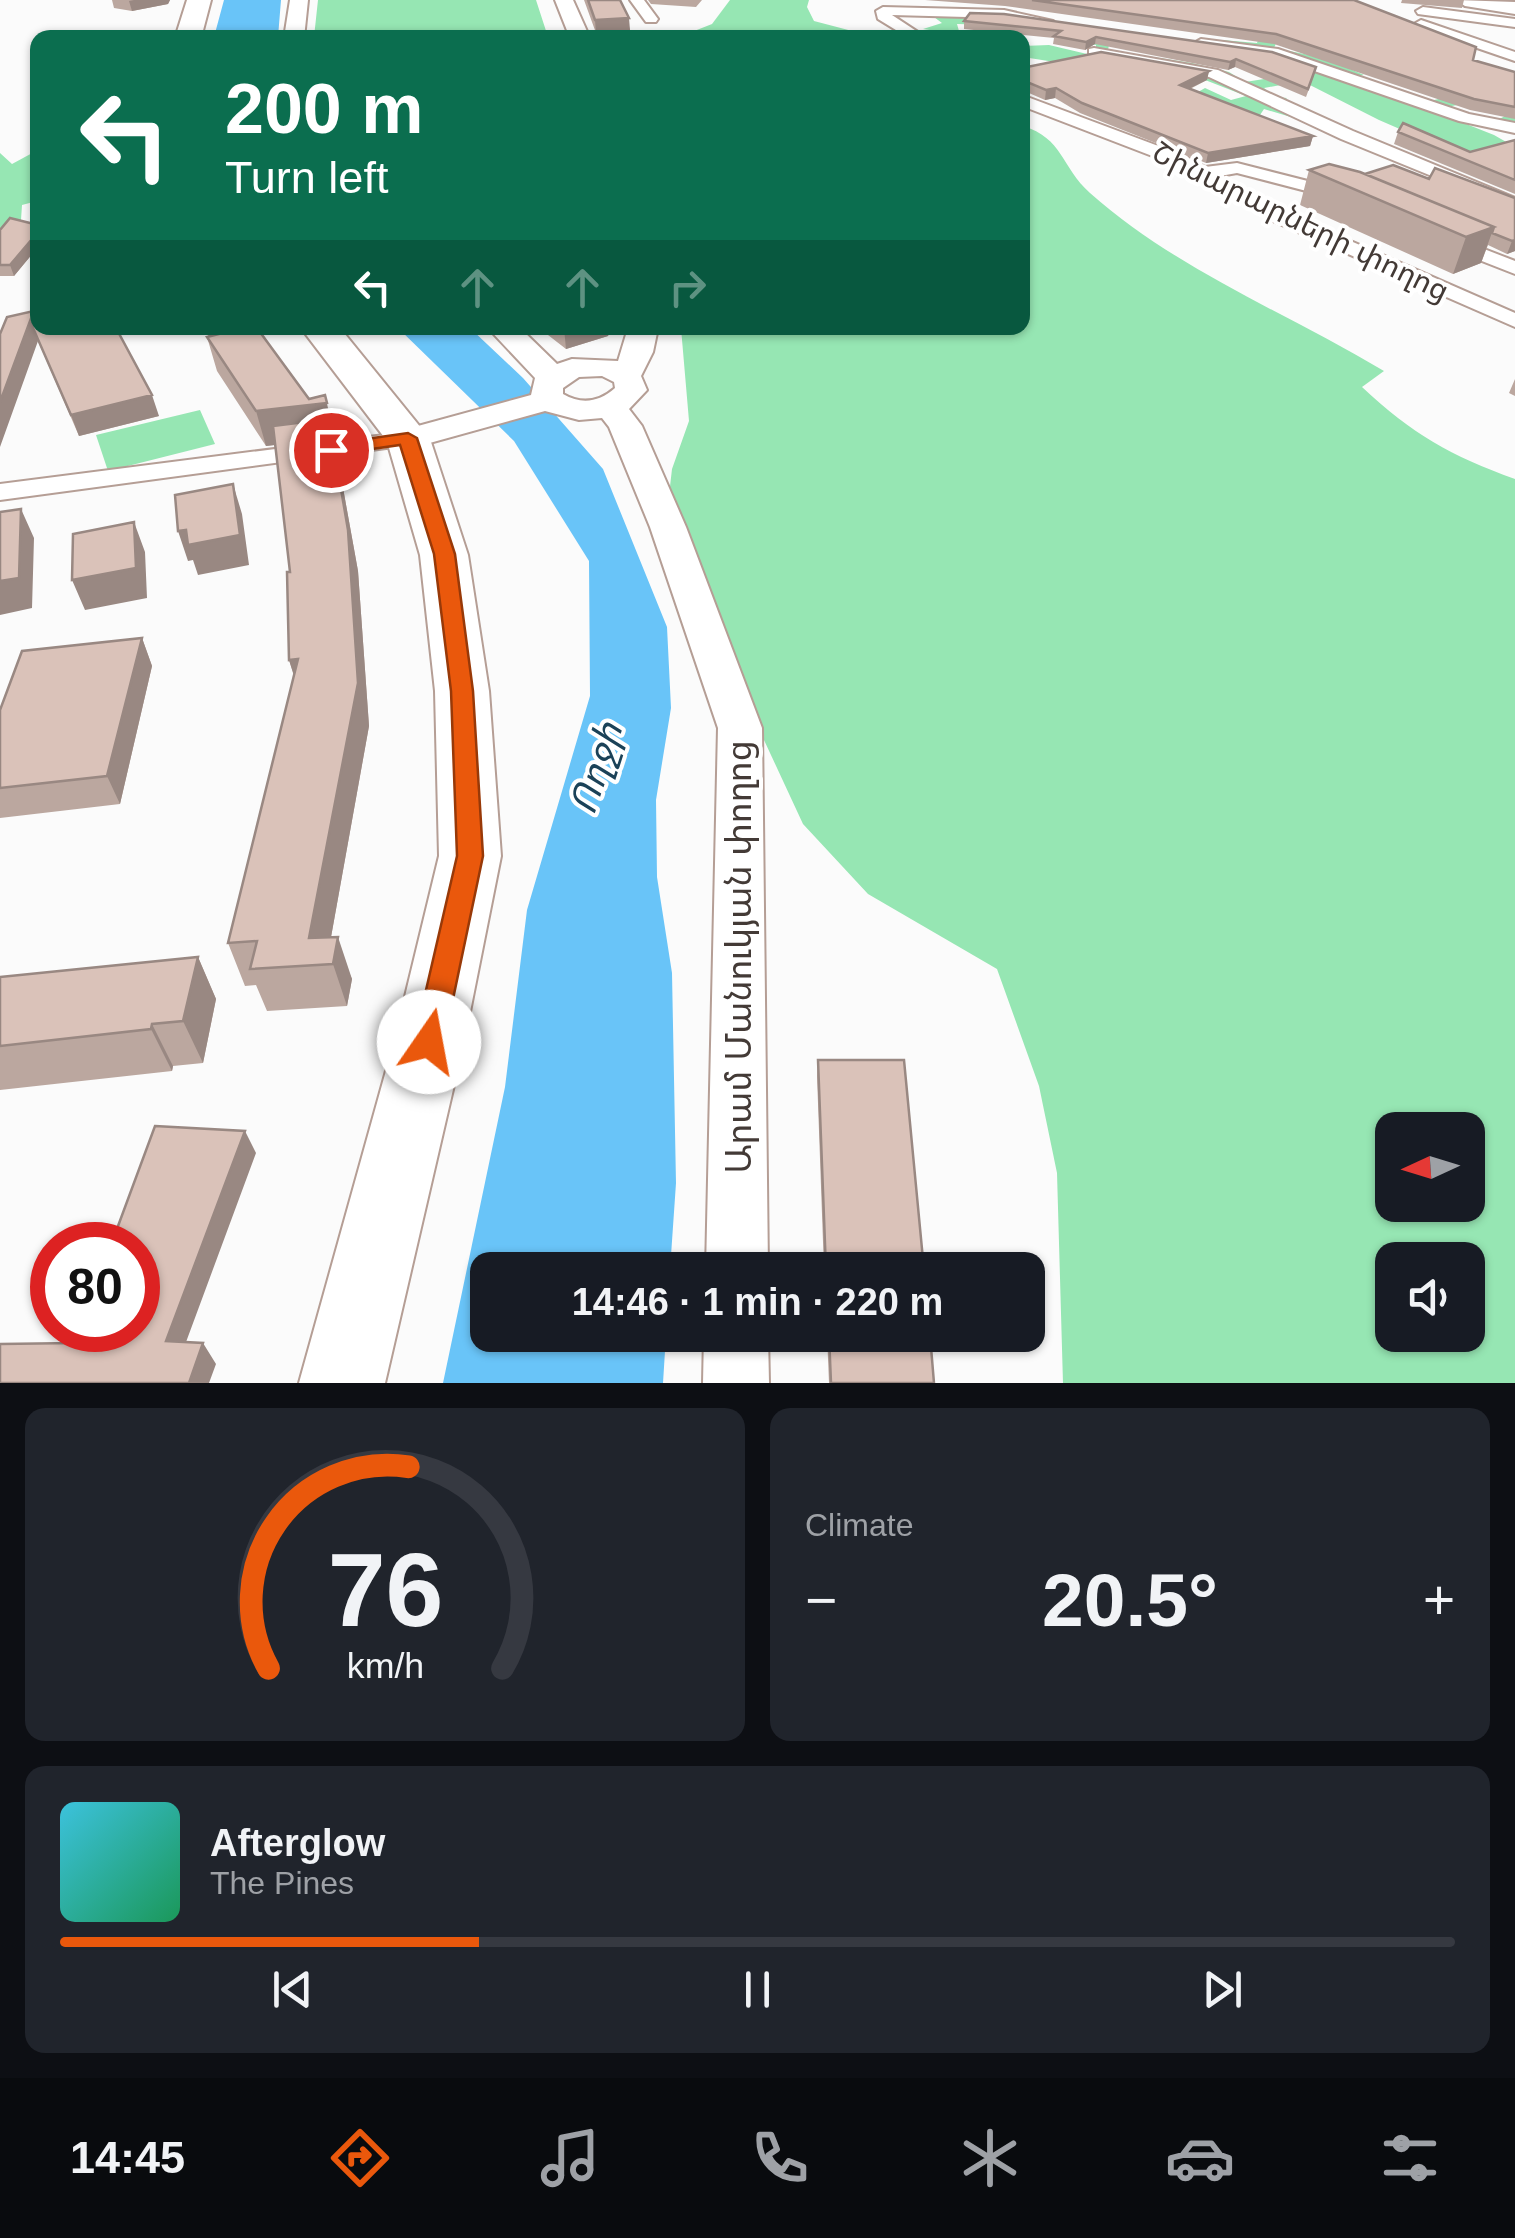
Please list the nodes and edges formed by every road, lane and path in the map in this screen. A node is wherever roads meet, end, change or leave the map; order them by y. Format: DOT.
graph roads {
  1 [pos="199,0"];
  2 [pos="299,0"];
  3 [pos="564,0"];
  4 [pos="636,0"];
  5 [pos="1465,0"];
  6 [pos="1515,8"];
  7 [pos="652,19"];
  8 [pos="1060,22"];
  9 [pos="1515,24"];
  10 [pos="1464,28"];
  11 [pos="190,30"];
  12 [pos="295,30"];
  13 [pos="577,30"];
  14 [pos="907,30"];
  15 [pos="1515,37"];
  16 [pos="1192,42"];
  17 [pos="1094,52"];
  18 [pos="1515,57"];
  19 [pos="1030,103"];
  20 [pos="1465,118"];
  21 [pos="1122,120"];
  22 [pos="1515,128"];
  23 [pos="1515,147"];
  24 [pos="1179,160"];
  25 [pos="1203,173"];
  26 [pos="1358,199"];
  27 [pos="1515,205"];
  28 [pos="1426,231"];
  29 [pos="1515,268"];
  30 [pos="1452,294"];
  31 [pos="1515,301"];
  32 [pos="1515,321"];
  33 [pos="327,335"];
  34 [pos="510,335"];
  35 [pos="628,356"];
  36 [pos="551,381"];
  37 [pos="606,414"];
  38 [pos="422,435"];
  39 [pos="0,492"];
  40 [pos="737,1252"];
  41 [pos="736,1352"];
  42 [pos="342,1383"];
  43 [pos="736,1383"];
  1 -- 11 [label="highway"];
  2 -- 12 [label="street"];
  3 -- 13 [label="street"];
  4 -- 7 [label="street"];
  5 -- 6 [label="street"];
  8 -- 14 [label="street"];
  9 -- 18 [label="street"];
  10 -- 15 [label="street"];
  16 -- 20 [label="street"];
  17 -- 27 [label="street"];
  19 -- 24 [label="street, Շինարարների փողոց"];
  20 -- 22 [label="street"];
  20 -- 23 [label="street"];
  21 -- 24 [label="street"];
  24 -- 25 [label="street, Շինարարների փողոց"];
  25 -- 26 [label="street"];
  25 -- 30 [label="street, Շինարարների փողոց"];
  28 -- 29 [label="street"];
  30 -- 31 [label="street"];
  30 -- 32 [label="street, Շինարարների փողոց"];
  33 -- 38 [label="highway"];
  34 -- 36 [label="street"];
  35 -- 36 [label="street"];
  35 -- 37 [label="street"];
  36 -- 37 [label="street"];
  36 -- 38 [label="street"];
  37 -- 40 [label="street, Արամ Մանուկյան փողոց"];
  38 -- 39 [label="street"];
  38 -- 42 [label="highway"];
  41 -- 43 [label="street"];
}
